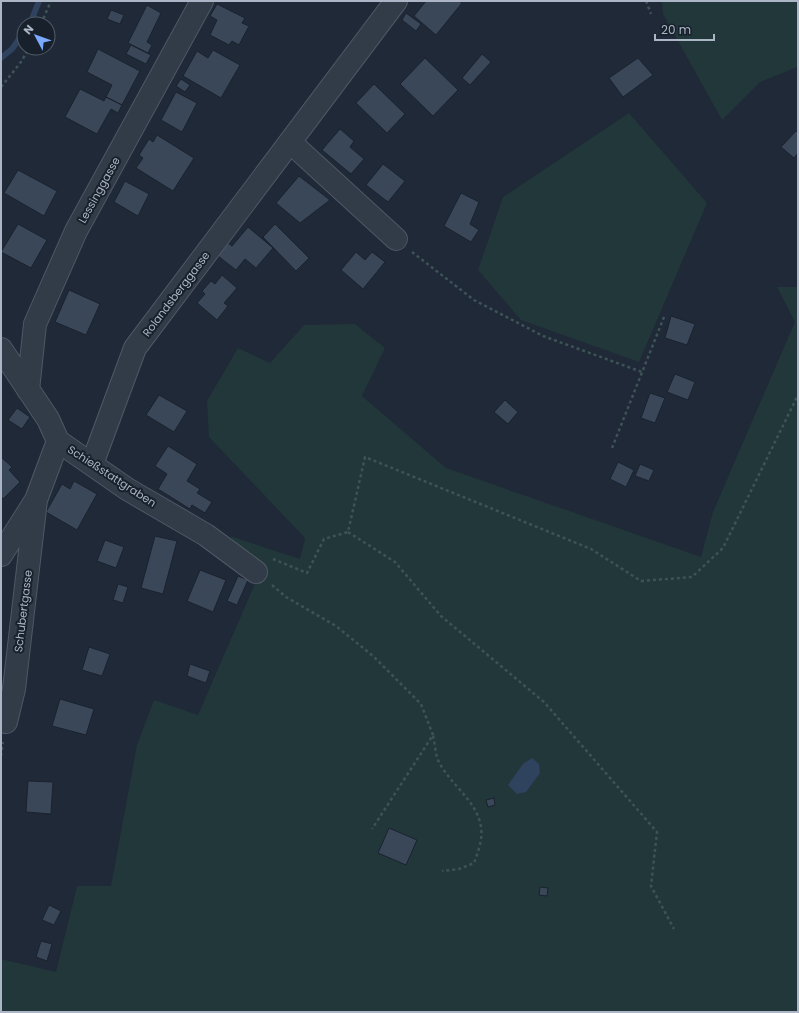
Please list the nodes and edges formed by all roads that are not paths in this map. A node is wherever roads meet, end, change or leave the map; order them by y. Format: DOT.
graph roads {
  1 [pos="202,1"];
  2 [pos="396,1"];
  3 [pos="290,142"];
  4 [pos="396,239"];
  5 [pos="1,349"];
  6 [pos="28,390"];
  7 [pos="58,441"];
  8 [pos="92,464"];
  9 [pos="36,500"];
  10 [pos="1,555"];
  11 [pos="264,565"];
  12 [pos="6,722"];
  1 -- 6 [label="street, Lessinggasse"];
  2 -- 3 [label="street, Rolandsberggasse"];
  3 -- 4 [label="street"];
  3 -- 8 [label="street, Rolandsberggasse"];
  5 -- 6 [label="street, Schießstattgraben"];
  6 -- 7 [label="street, Schießstattgraben"];
  7 -- 8 [label="street, Schießstattgraben"];
  7 -- 9 [label="street, Schubertgasse"];
  8 -- 11 [label="street, Schießstattgraben"];
  9 -- 10 [label="street, Schubertgasse"];
  9 -- 12 [label="street, Schubertgasse"];
}
